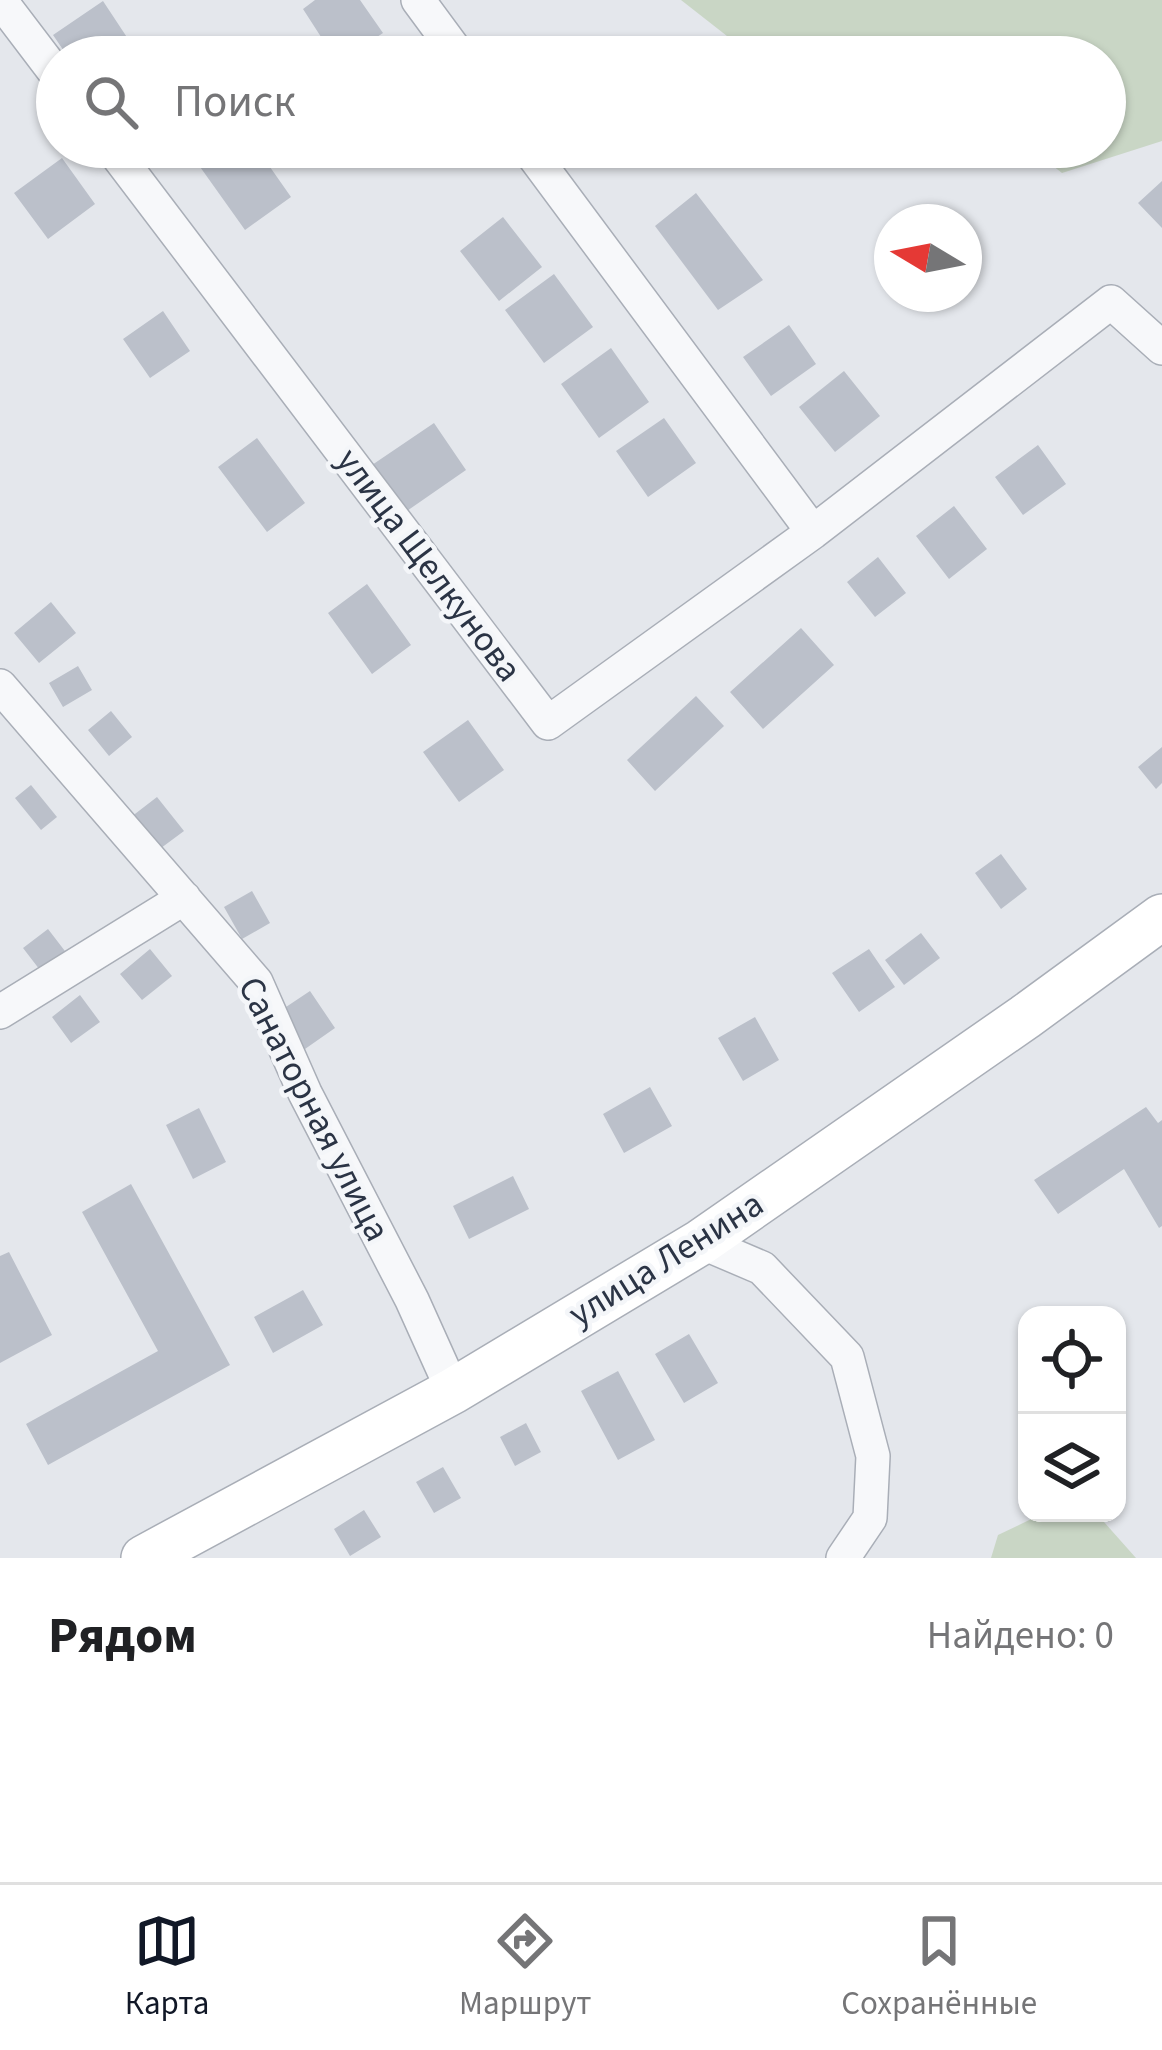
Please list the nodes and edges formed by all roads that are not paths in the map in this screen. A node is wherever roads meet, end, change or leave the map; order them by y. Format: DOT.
graph roads {
  1 [pos="0,0"];
  2 [pos="418,0"];
  3 [pos="445,36"];
  4 [pos="36,47"];
  5 [pos="127,168"];
  6 [pos="543,168"];
  7 [pos="1162,348"];
  8 [pos="813,532"];
  9 [pos="0,686"];
  10 [pos="184,898"];
  11 [pos="1162,917"];
  12 [pos="0,1012"];
  13 [pos="700,1242"];
  14 [pos="453,1391"];
  15 [pos="144,1558"];
  16 [pos="843,1558"];
  1 -- 4 [label="street"];
  2 -- 3 [label="street"];
  5 -- 8 [label="street, улица Щелкунова"];
  6 -- 8 [label="street"];
  7 -- 8 [label="street, улица Щелкунова"];
  9 -- 10 [label="street, Санаторная улица"];
  10 -- 12 [label="street"];
  10 -- 14 [label="street, Санаторная улица"];
  11 -- 13 [label="main road, улица Ленина"];
  13 -- 14 [label="main road, улица Ленина"];
  13 -- 16 [label="street"];
  14 -- 15 [label="main road, улица Ленина"];
}
